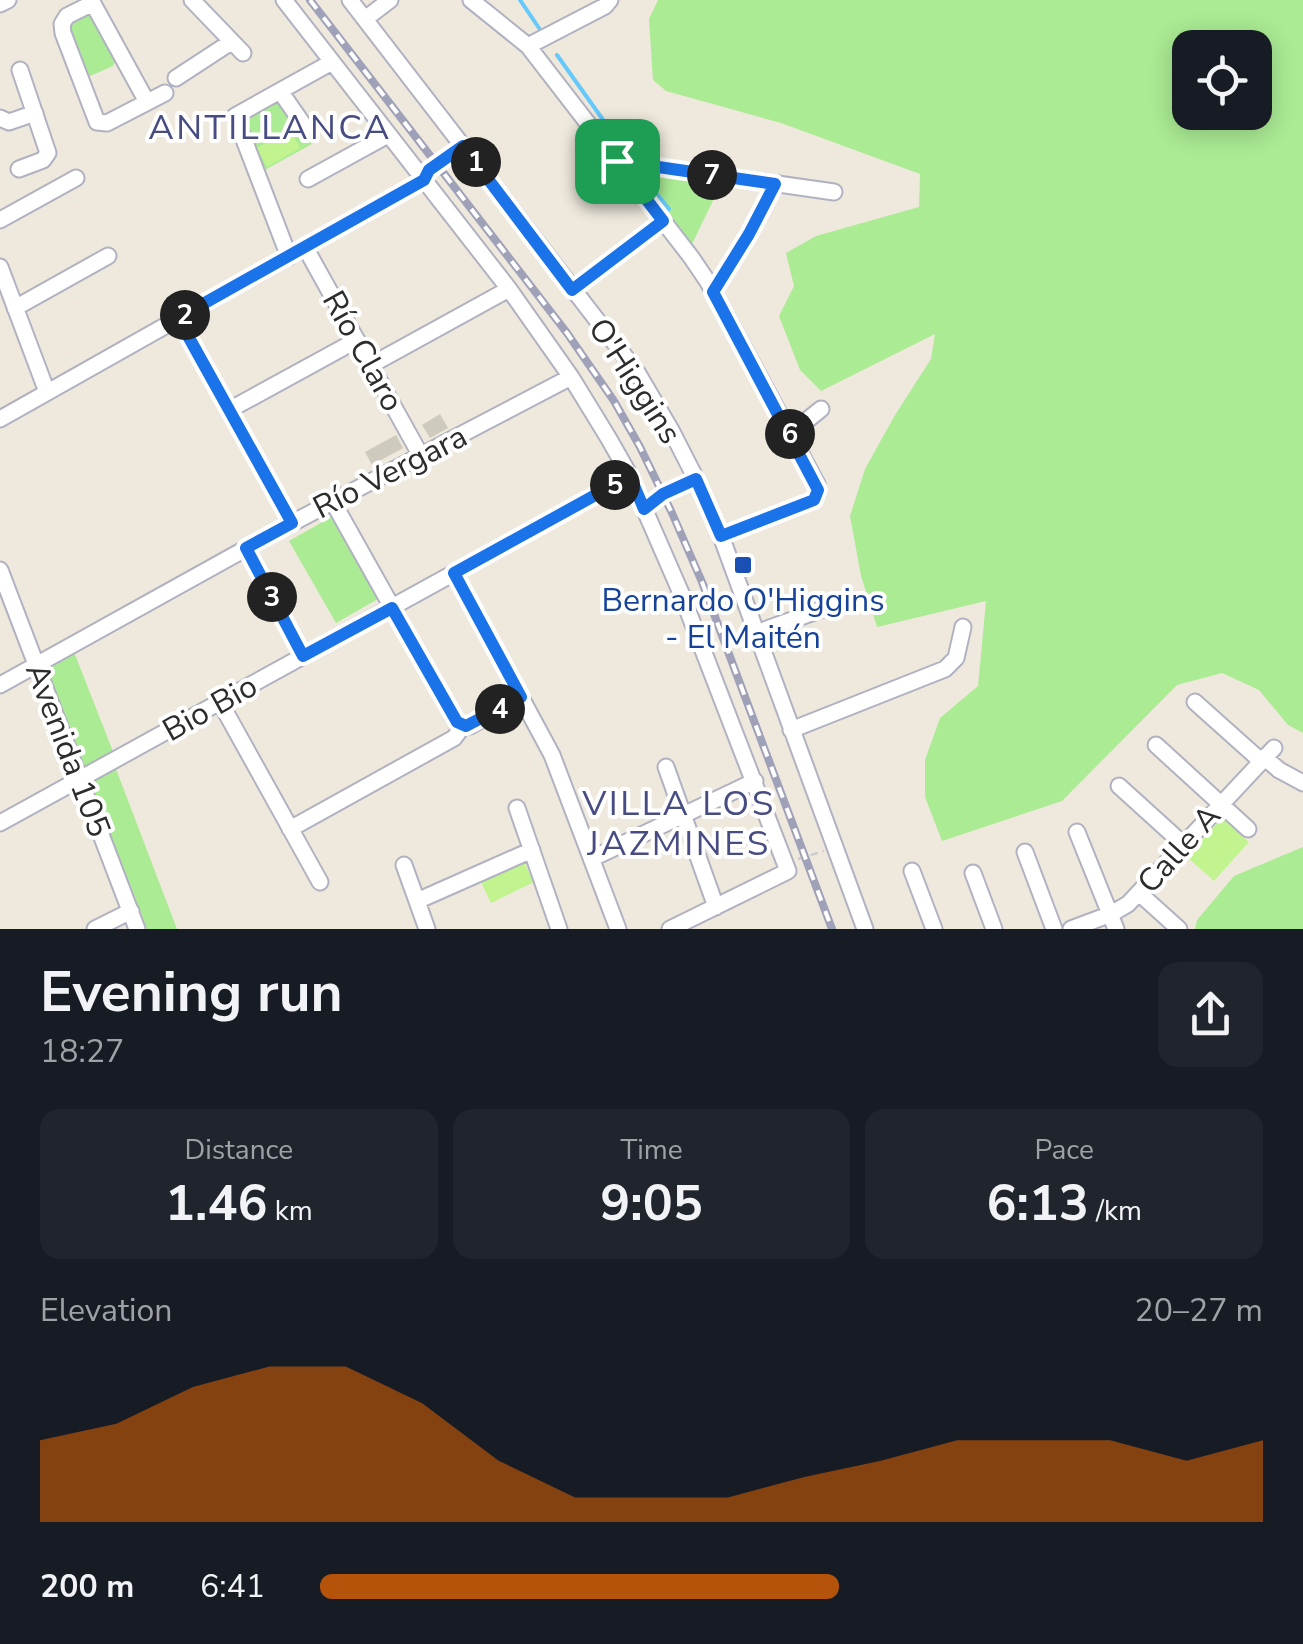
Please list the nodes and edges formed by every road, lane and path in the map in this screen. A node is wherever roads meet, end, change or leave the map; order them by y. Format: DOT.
graph roads {
  1 [pos="8,0"];
  2 [pos="192,0"];
  3 [pos="284,0"];
  4 [pos="350,0"];
  5 [pos="390,0"];
  6 [pos="471,0"];
  7 [pos="610,0"];
  8 [pos="92,2"];
  9 [pos="0,4"];
  10 [pos="365,19"];
  11 [pos="528,46"];
  12 [pos="332,62"];
  13 [pos="20,70"];
  14 [pos="176,78"];
  15 [pos="280,91"];
  16 [pos="165,93"];
  17 [pos="147,102"];
  18 [pos="35,113"];
  19 [pos="0,118"];
  20 [pos="306,127"];
  21 [pos="388,135"];
  22 [pos="463,146"];
  23 [pos="617,161"];
  24 [pos="18,169"];
  25 [pos="76,178"];
  26 [pos="308,179"];
  27 [pos="424,180"];
  28 [pos="775,184"];
  29 [pos="834,192"];
  30 [pos="0,220"];
  31 [pos="663,221"];
  32 [pos="306,247"];
  33 [pos="108,256"];
  34 [pos="289,256"];
  35 [pos="0,267"];
  36 [pos="509,290"];
  37 [pos="572,290"];
  38 [pos="713,292"];
  39 [pos="16,308"];
  40 [pos="178,318"];
  41 [pos="357,340"];
  42 [pos="371,365"];
  43 [pos="570,377"];
  44 [pos="48,392"];
  45 [pos="821,408"];
  46 [pos="230,410"];
  47 [pos="0,419"];
  48 [pos="790,434"];
  49 [pos="421,456"];
  50 [pos="630,476"];
  51 [pos="696,479"];
  52 [pos="332,502"];
  53 [pos="644,509"];
  54 [pos="292,523"];
  55 [pos="721,536"];
  56 [pos="246,548"];
  57 [pos="0,570"];
  58 [pos="454,573"];
  59 [pos="831,606"];
  60 [pos="392,608"];
  61 [pos="963,626"];
  62 [pos="756,633"];
  63 [pos="303,656"];
  64 [pos="36,666"];
  65 [pos="0,685"];
  66 [pos="521,697"];
  67 [pos="220,702"];
  68 [pos="1196,702"];
  69 [pos="463,726"];
  70 [pos="792,730"];
  71 [pos="1156,745"];
  72 [pos="1266,755"];
  73 [pos="666,766"];
  74 [pos="79,780"];
  75 [pos="755,781"];
  76 [pos="1303,783"];
  77 [pos="1120,786"];
  78 [pos="1220,804"];
  79 [pos="517,808"];
  80 [pos="684,814"];
  81 [pos="0,823"];
  82 [pos="290,828"];
  83 [pos="1248,829"];
  84 [pos="1077,832"];
  85 [pos="1183,844"];
  86 [pos="835,848"];
  87 [pos="532,850"];
  88 [pos="1025,852"];
  89 [pos="592,858"];
  90 [pos="404,865"];
  91 [pos="788,871"];
  92 [pos="912,871"];
  93 [pos="973,873"];
  94 [pos="320,882"];
  95 [pos="1139,893"];
  96 [pos="417,901"];
  97 [pos="716,907"];
  98 [pos="131,911"];
  99 [pos="1113,922"];
  100 [pos="95,929"];
  101 [pos="138,929"];
  102 [pos="427,929"];
  103 [pos="559,929"];
  104 [pos="618,929"];
  105 [pos="670,929"];
  106 [pos="865,929"];
  107 [pos="934,929"];
  108 [pos="994,929"];
  109 [pos="1054,929"];
  110 [pos="1071,929"];
  111 [pos="1179,929"];
  1 -- 9 [label="street"];
  2 -- 14 [label="street"];
  3 -- 12 [label="street"];
  4 -- 10 [label="street, O'Higgins"];
  5 -- 10 [label="street"];
  6 -- 11 [label="street"];
  7 -- 11 [label="street"];
  8 -- 17 [label="street"];
  8 -- 17 [label="street"];
  10 -- 22 [label="street, O'Higgins"];
  11 -- 23 [label="street"];
  12 -- 15 [label="street"];
  12 -- 21 [label="street"];
  13 -- 18 [label="street"];
  15 -- 20 [label="street"];
  15 -- 34 [label="street"];
  16 -- 17 [label="street"];
  18 -- 19 [label="street"];
  18 -- 24 [label="street"];
  21 -- 26 [label="street"];
  21 -- 27 [label="street"];
  22 -- 27 [label="path"];
  22 -- 37 [label="street, O'Higgins"];
  23 -- 28 [label="street"];
  23 -- 31 [label="street"];
  25 -- 30 [label="street"];
  27 -- 32 [label="street"];
  27 -- 36 [label="street"];
  28 -- 29 [label="street"];
  28 -- 38 [label="street"];
  31 -- 37 [label="street"];
  31 -- 38 [label="street"];
  32 -- 34 [label="street"];
  32 -- 41 [label="street, Río Claro"];
  33 -- 39 [label="street"];
  34 -- 40 [label="street"];
  35 -- 39 [label="street"];
  36 -- 42 [label="street"];
  36 -- 43 [label="street"];
  37 -- 51 [label="street, O'Higgins"];
  38 -- 48 [label="street"];
  39 -- 44 [label="street"];
  40 -- 44 [label="street"];
  40 -- 46 [label="street"];
  41 -- 42 [label="street, Río Claro"];
  41 -- 46 [label="street"];
  42 -- 49 [label="street, Río Claro"];
  43 -- 49 [label="street, Río Vergara"];
  43 -- 50 [label="street"];
  44 -- 47 [label="street"];
  45 -- 48 [label="street"];
  46 -- 54 [label="street"];
  48 -- 55 [label="street"];
  49 -- 52 [label="street, Río Vergara"];
  50 -- 53 [label="street"];
  50 -- 58 [label="street, Bio Bio"];
  51 -- 53 [label="path"];
  51 -- 55 [label="street, O'Higgins"];
  52 -- 54 [label="street, Río Vergara"];
  52 -- 60 [label="street"];
  53 -- 75 [label="street"];
  54 -- 56 [label="street, Río Vergara"];
  55 -- 62 [label="street, O'Higgins"];
  56 -- 63 [label="street"];
  56 -- 64 [label="street, Río Vergara"];
  57 -- 64 [label="street, Avenida 105"];
  58 -- 60 [label="street, Bio Bio"];
  58 -- 66 [label="street"];
  59 -- 62 [label="street"];
  60 -- 63 [label="street, Bio Bio"];
  60 -- 69 [label="street"];
  61 -- 70 [label="street"];
  62 -- 70 [label="street, O'Higgins"];
  63 -- 67 [label="street, Bio Bio"];
  64 -- 65 [label="street, Río Vergara"];
  64 -- 74 [label="street, Avenida 105"];
  66 -- 69 [label="street"];
  66 -- 89 [label="street"];
  67 -- 74 [label="street, Bio Bio"];
  67 -- 82 [label="street"];
  68 -- 72 [label="street"];
  69 -- 82 [label="street"];
  70 -- 86 [label="street, O'Higgins"];
  71 -- 78 [label="street"];
  72 -- 76 [label="street"];
  72 -- 78 [label="street, Calle A"];
  73 -- 80 [label="street"];
  74 -- 81 [label="street, Bio Bio"];
  74 -- 98 [label="street, Avenida 105"];
  75 -- 80 [label="street"];
  75 -- 91 [label="street"];
  77 -- 85 [label="street"];
  78 -- 83 [label="street"];
  78 -- 85 [label="street, Calle A"];
  79 -- 87 [label="street"];
  80 -- 89 [label="street"];
  80 -- 97 [label="street"];
  82 -- 94 [label="street"];
  84 -- 99 [label="street"];
  85 -- 95 [label="street, Calle A"];
  86 -- 91 [label="path"];
  86 -- 106 [label="street, O'Higgins"];
  87 -- 96 [label="street"];
  87 -- 103 [label="street"];
  88 -- 109 [label="street"];
  89 -- 104 [label="street"];
  90 -- 96 [label="street"];
  91 -- 97 [label="street"];
  92 -- 107 [label="street"];
  93 -- 108 [label="street"];
  95 -- 99 [label="street, Calle A"];
  95 -- 111 [label="street"];
  96 -- 102 [label="street"];
  97 -- 105 [label="street"];
  98 -- 100 [label="street"];
  98 -- 101 [label="street, Avenida 105"];
  99 -- 110 [label="street, Calle A"];
}
